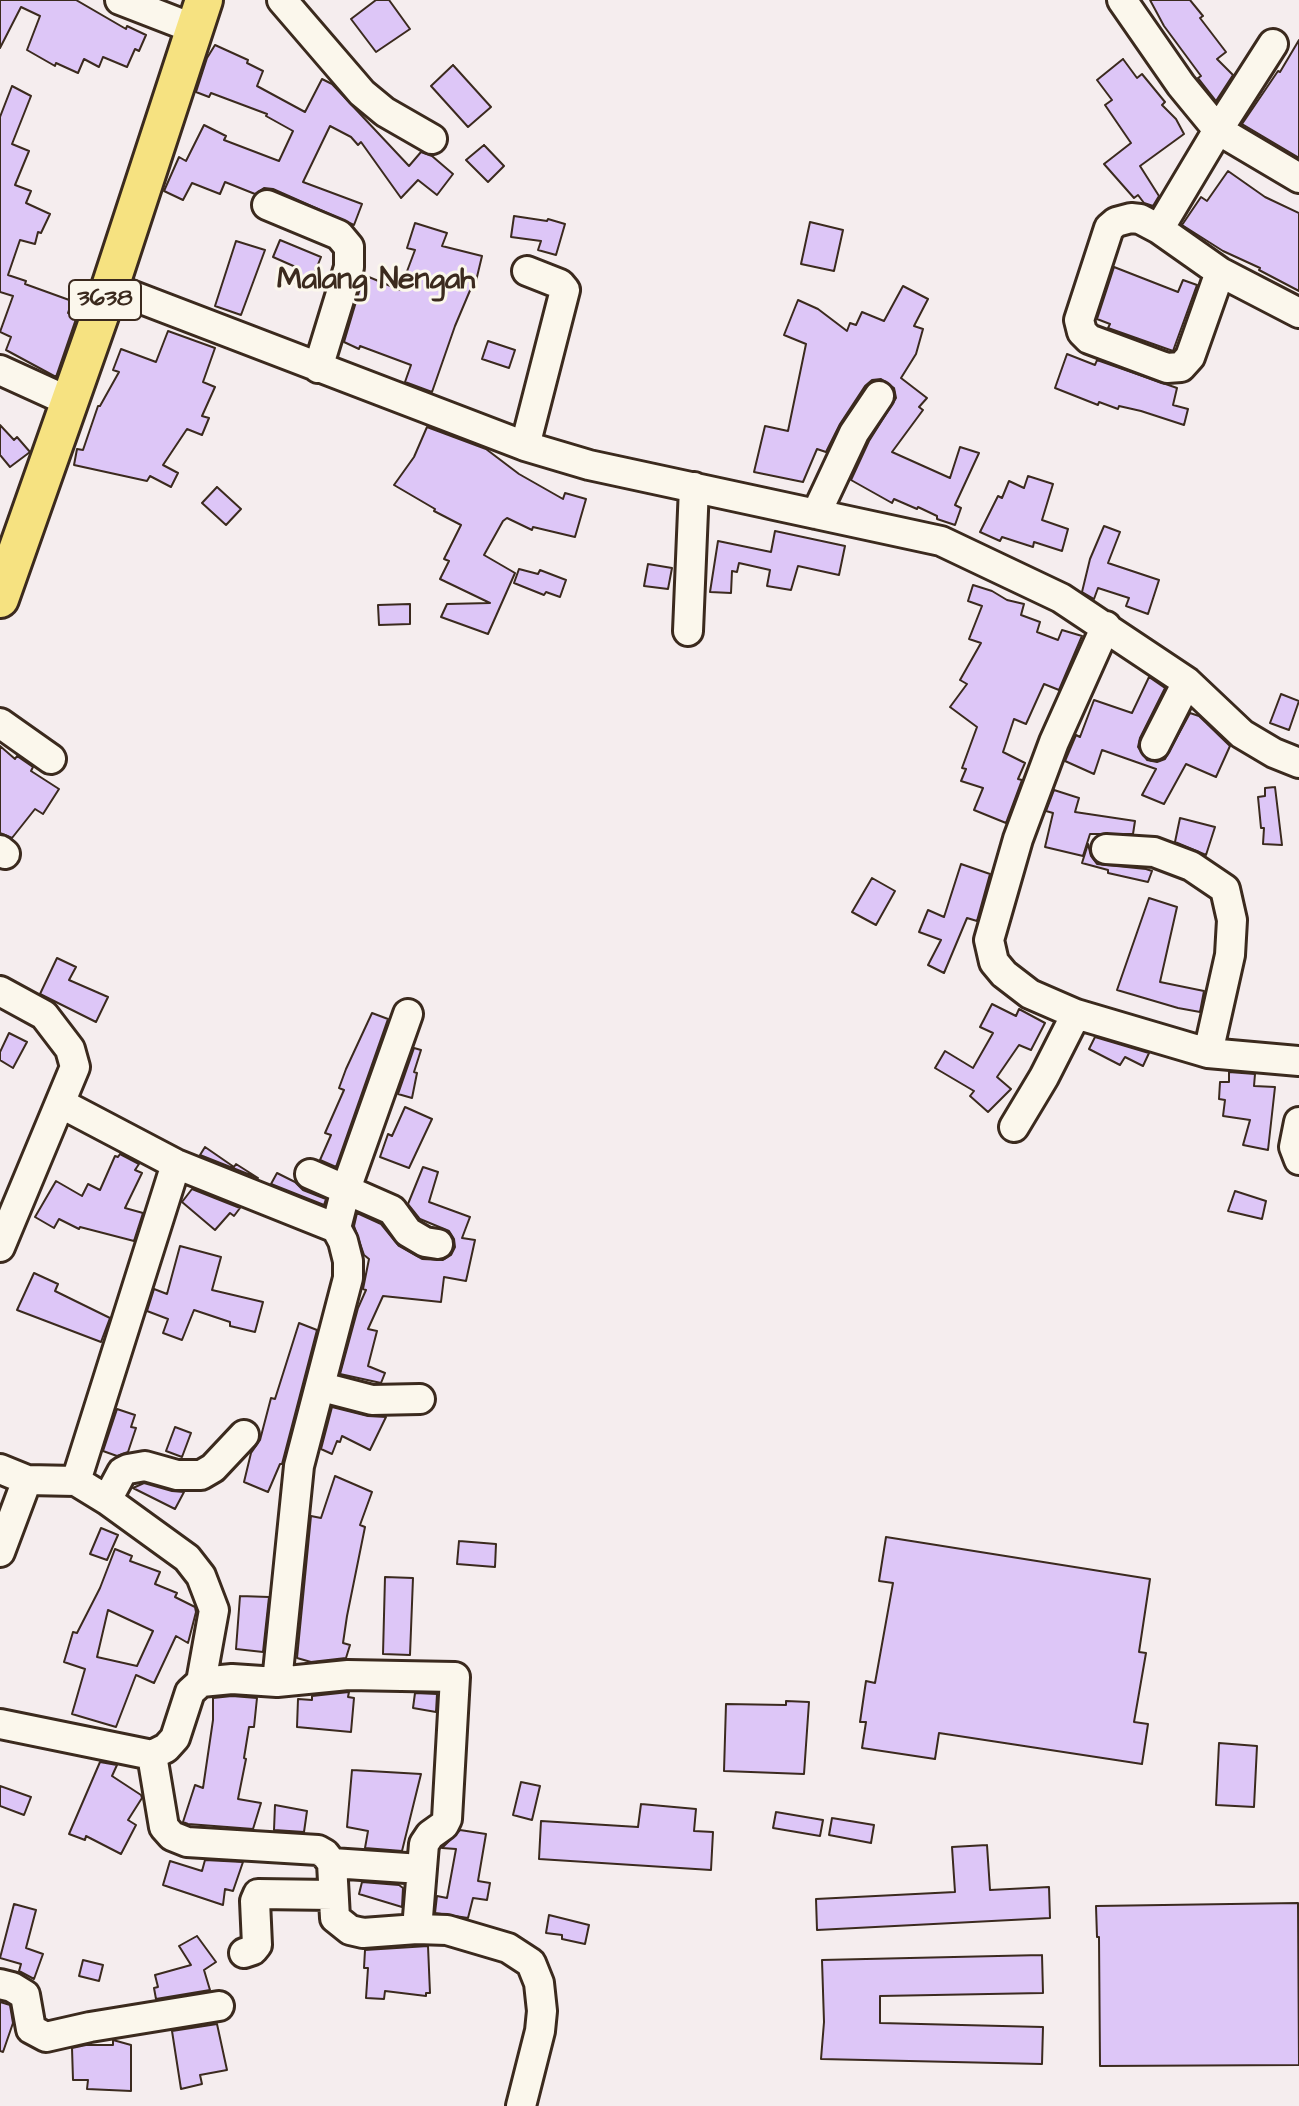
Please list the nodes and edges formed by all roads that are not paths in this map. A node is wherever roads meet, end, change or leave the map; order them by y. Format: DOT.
graph roads {
  1 [pos="120,0"];
  2 [pos="282,0"];
  3 [pos="1122,0"];
  4 [pos="200,14"];
  5 [pos="1273,44"];
  6 [pos="1218,130"];
  7 [pos="432,139"];
  8 [pos="1299,178"];
  9 [pos="267,205"];
  10 [pos="1159,229"];
  11 [pos="527,271"];
  12 [pos="1220,272"];
  13 [pos="110,287"];
  14 [pos="1299,313"];
  15 [pos="318,368"];
  16 [pos="0,370"];
  17 [pos="879,396"];
  18 [pos="68,401"];
  19 [pos="525,446"];
  20 [pos="694,487"];
  21 [pos="816,514"];
  22 [pos="0,599"];
  23 [pos="1106,626"];
  24 [pos="688,631"];
  25 [pos="1187,682"];
  26 [pos="0,723"];
  27 [pos="1155,745"];
  28 [pos="51,759"];
  29 [pos="1299,763"];
  30 [pos="1106,849"];
  31 [pos="0,991"];
  32 [pos="408,1014"];
  33 [pos="1076,1014"];
  34 [pos="1208,1053"];
  35 [pos="1299,1061"];
  36 [pos="62,1104"];
  37 [pos="1299,1122"];
  38 [pos="1014,1127"];
  39 [pos="1299,1160"];
  40 [pos="176,1164"];
  41 [pos="310,1174"];
  42 [pos="346,1189"];
  43 [pos="336,1228"];
  44 [pos="438,1244"];
  45 [pos="0,1247"];
  46 [pos="322,1387"];
  47 [pos="420,1399"];
  48 [pos="244,1435"];
  49 [pos="0,1469"];
  50 [pos="27,1480"];
  51 [pos="76,1481"];
  52 [pos="107,1500"];
  53 [pos="0,1552"];
  54 [pos="201,1682"];
  55 [pos="277,1682"];
  56 [pos="0,1724"];
  57 [pos="152,1755"];
  58 [pos="332,1863"];
  59 [pos="421,1869"];
  60 [pos="333,1895"];
  61 [pos="417,1929"];
  62 [pos="244,1953"];
  63 [pos="0,1984"];
  64 [pos="219,2006"];
  65 [pos="521,2106"];
  1 -- 4 [label="street"];
  2 -- 7 [label="street"];
  3 -- 6 [label="street"];
  4 -- 13 [label="main road, 3638"];
  5 -- 6 [label="street"];
  6 -- 8 [label="street"];
  6 -- 10 [label="street"];
  9 -- 15 [label="street"];
  10 -- 12 [label="street"];
  10 -- 12 [label="street"];
  11 -- 19 [label="street"];
  12 -- 14 [label="street"];
  13 -- 15 [label="street"];
  13 -- 18 [label="main road, 3638"];
  15 -- 19 [label="street"];
  16 -- 18 [label="street"];
  17 -- 21 [label="street"];
  18 -- 22 [label="main road, 3638"];
  19 -- 20 [label="street"];
  20 -- 21 [label="street"];
  20 -- 24 [label="street"];
  21 -- 23 [label="street"];
  23 -- 25 [label="street"];
  23 -- 33 [label="street"];
  25 -- 27 [label="street"];
  25 -- 29 [label="street"];
  26 -- 28 [label="street"];
  30 -- 34 [label="street"];
  31 -- 36 [label="street"];
  32 -- 42 [label="street"];
  33 -- 34 [label="street"];
  33 -- 38 [label="street"];
  34 -- 35 [label="street"];
  36 -- 40 [label="street"];
  36 -- 45 [label="street"];
  37 -- 39 [label="street"];
  40 -- 43 [label="street"];
  40 -- 51 [label="street"];
  41 -- 42 [label="street"];
  42 -- 43 [label="street"];
  42 -- 44 [label="street"];
  43 -- 46 [label="street"];
  46 -- 47 [label="street"];
  46 -- 55 [label="street"];
  48 -- 52 [label="street"];
  49 -- 50 [label="street"];
  50 -- 51 [label="street"];
  50 -- 53 [label="street"];
  51 -- 52 [label="street"];
  52 -- 54 [label="street"];
  54 -- 55 [label="street"];
  54 -- 57 [label="street"];
  55 -- 59 [label="street"];
  56 -- 57 [label="street"];
  57 -- 58 [label="street"];
  58 -- 59 [label="street"];
  58 -- 60 [label="street"];
  59 -- 61 [label="street"];
  60 -- 61 [label="street"];
  60 -- 62 [label="street"];
  61 -- 65 [label="street"];
  63 -- 64 [label="street"];
}
